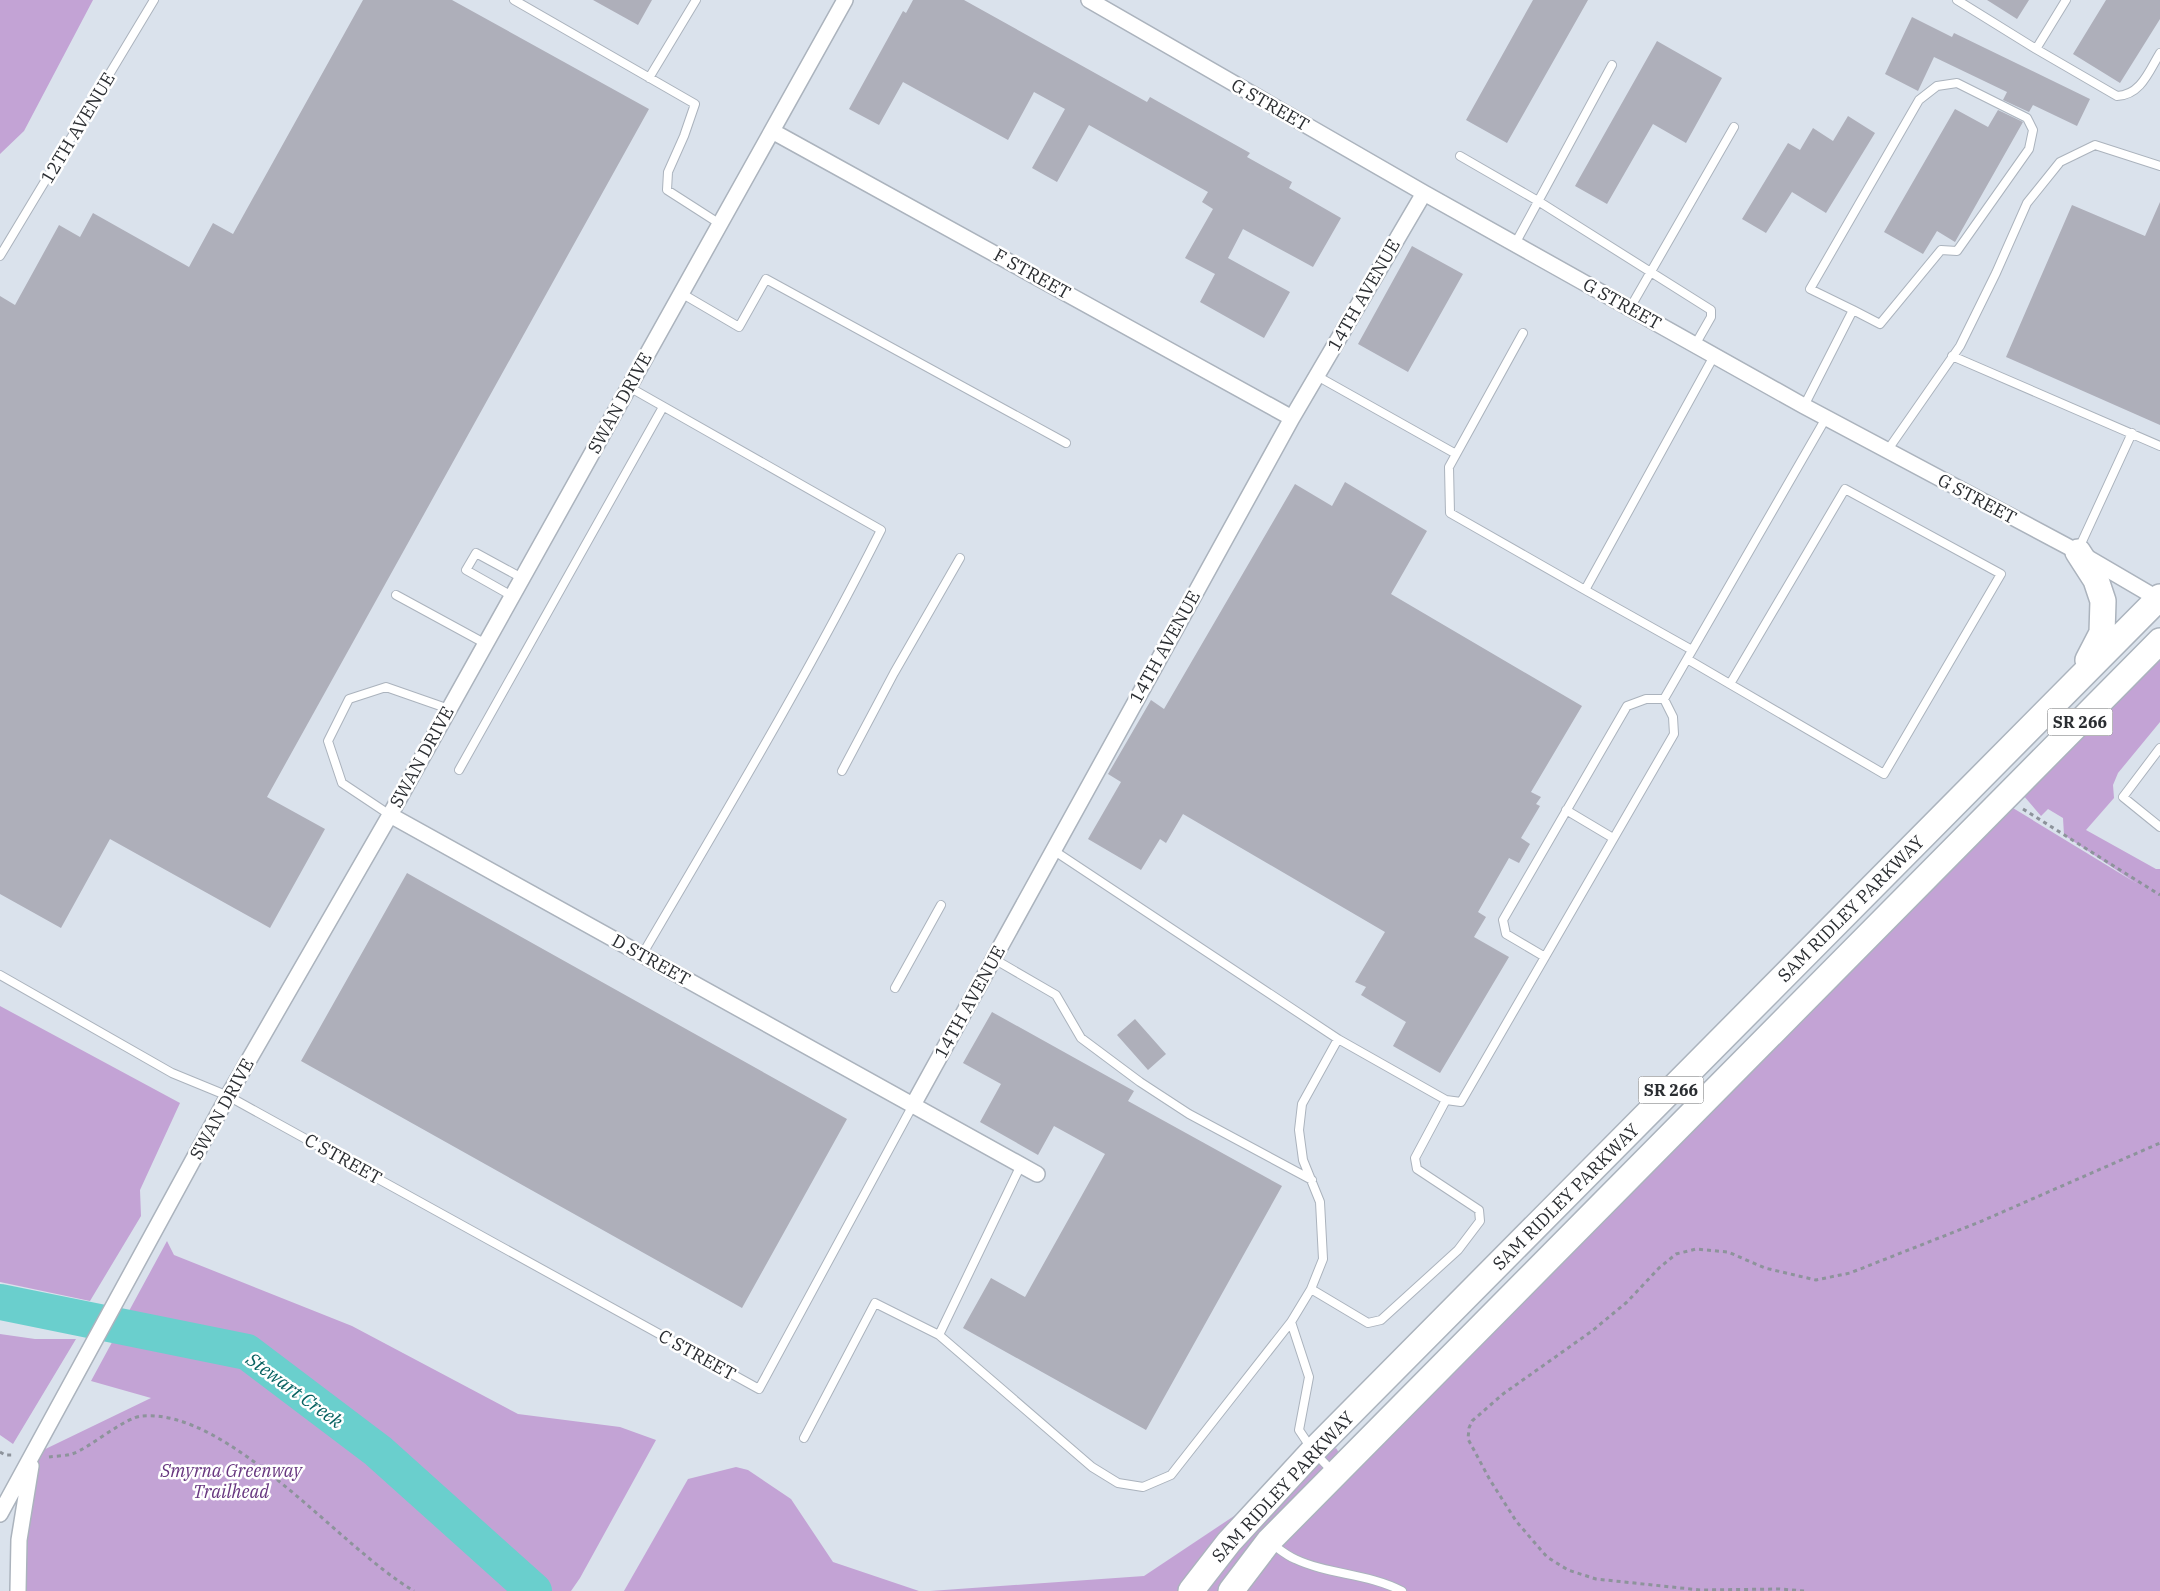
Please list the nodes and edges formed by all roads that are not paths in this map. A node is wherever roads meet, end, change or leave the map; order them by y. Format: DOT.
graph roads {
  1 [pos="154,0"];
  2 [pos="514,0"];
  3 [pos="696,0"];
  4 [pos="845,0"];
  5 [pos="1089,0"];
  6 [pos="1957,0"];
  7 [pos="2066,0"];
  8 [pos="2036,49"];
  9 [pos="2160,53"];
  10 [pos="1612,65"];
  11 [pos="649,78"];
  12 [pos="1734,127"];
  13 [pos="772,131"];
  14 [pos="1460,156"];
  15 [pos="2160,166"];
  16 [pos="1424,193"];
  17 [pos="1538,201"];
  18 [pos="720,224"];
  19 [pos="1515,244"];
  20 [pos="1,256"];
  21 [pos="1650,272"];
  22 [pos="681,293"];
  23 [pos="1630,308"];
  24 [pos="1853,310"];
  25 [pos="1522,333"];
  26 [pos="1695,345"];
  27 [pos="1714,356"];
  28 [pos="1952,356"];
  29 [pos="1317,376"];
  30 [pos="629,387"];
  31 [pos="663,406"];
  32 [pos="1804,406"];
  33 [pos="1292,418"];
  34 [pos="1826,418"];
  35 [pos="2132,434"];
  36 [pos="1066,443"];
  37 [pos="2160,446"];
  38 [pos="1887,450"];
  39 [pos="1456,454"];
  40 [pos="2078,552"];
  41 [pos="960,558"];
  42 [pos="522,578"];
  43 [pos="1585,590"];
  44 [pos="396,595"];
  45 [pos="512,596"];
  46 [pos="2159,599"];
  47 [pos="2160,641"];
  48 [pos="486,644"];
  49 [pos="1692,650"];
  50 [pos="1687,659"];
  51 [pos="2078,679"];
  52 [pos="1730,684"];
  53 [pos="1664,699"];
  54 [pos="448,710"];
  55 [pos="2160,748"];
  56 [pos="460,770"];
  57 [pos="842,771"];
  58 [pos="1566,810"];
  59 [pos="390,815"];
  60 [pos="2160,827"];
  61 [pos="1613,838"];
  62 [pos="1054,850"];
  63 [pos="940,905"];
  64 [pos="642,955"];
  65 [pos="1545,956"];
  66 [pos="994,958"];
  67 [pos="0,975"];
  68 [pos="895,988"];
  69 [pos="1338,1039"];
  70 [pos="228,1096"];
  71 [pos="1446,1100"];
  72 [pos="913,1105"];
  73 [pos="1021,1166"];
  74 [pos="1037,1174"];
  75 [pos="1312,1180"];
  76 [pos="1310,1289"];
  77 [pos="1291,1322"];
  78 [pos="939,1335"];
  79 [pos="804,1438"];
  80 [pos="1313,1452"];
  81 [pos="32,1455"];
  82 [pos="1335,1474"];
  83 [pos="0,1514"];
  84 [pos="1269,1542"];
  85 [pos="18,1591"];
  86 [pos="1191,1591"];
  87 [pos="1232,1591"];
  88 [pos="1402,1591"];
  1 -- 20 [label="lane, 12TH AVENUE"];
  2 -- 11 [label="lane"];
  3 -- 11 [label="lane"];
  4 -- 13 [label="street, SWAN DRIVE"];
  5 -- 16 [label="street, G STREET"];
  6 -- 8 [label="lane"];
  7 -- 8 [label="lane"];
  8 -- 9 [label="lane"];
  10 -- 17 [label="lane"];
  11 -- 18 [label="lane"];
  12 -- 21 [label="lane"];
  13 -- 18 [label="street, SWAN DRIVE"];
  13 -- 33 [label="street, F STREET"];
  14 -- 17 [label="lane"];
  15 -- 28 [label="lane"];
  16 -- 19 [label="street, G STREET"];
  16 -- 29 [label="street, 14TH AVENUE"];
  17 -- 19 [label="lane"];
  17 -- 21 [label="lane"];
  18 -- 22 [label="street, SWAN DRIVE"];
  19 -- 23 [label="street, G STREET"];
  21 -- 23 [label="lane"];
  21 -- 26 [label="lane"];
  22 -- 30 [label="street, SWAN DRIVE"];
  22 -- 36 [label="lane"];
  23 -- 26 [label="street, G STREET"];
  24 -- 24 [label="lane"];
  24 -- 32 [label="lane"];
  25 -- 39 [label="lane"];
  26 -- 27 [label="street, G STREET"];
  27 -- 32 [label="street, G STREET"];
  27 -- 43 [label="lane"];
  28 -- 35 [label="lane"];
  28 -- 38 [label="lane"];
  29 -- 33 [label="street, 14TH AVENUE"];
  29 -- 39 [label="lane"];
  30 -- 31 [label="lane"];
  30 -- 42 [label="street, SWAN DRIVE"];
  31 -- 56 [label="lane"];
  31 -- 64 [label="lane"];
  32 -- 34 [label="street, G STREET"];
  33 -- 62 [label="street, 14TH AVENUE"];
  34 -- 38 [label="street, G STREET"];
  34 -- 49 [label="lane"];
  35 -- 37 [label="lane"];
  35 -- 40 [label="lane"];
  38 -- 40 [label="street, G STREET"];
  39 -- 43 [label="lane"];
  40 -- 46 [label="street, G STREET"];
  40 -- 51 [label="main road"];
  41 -- 57 [label="lane"];
  42 -- 45 [label="street, SWAN DRIVE"];
  42 -- 45 [label="lane"];
  43 -- 49 [label="lane"];
  44 -- 48 [label="lane"];
  45 -- 48 [label="street, SWAN DRIVE"];
  46 -- 51 [label="main road, SAM RIDLEY PARKWAY / SR 266"];
  47 -- 82 [label="main road, SAM RIDLEY PARKWAY / SR 266"];
  48 -- 54 [label="street, SWAN DRIVE"];
  49 -- 50 [label="lane"];
  50 -- 52 [label="lane"];
  50 -- 53 [label="lane"];
  51 -- 80 [label="main road, SAM RIDLEY PARKWAY / SR 266"];
  52 -- 52 [label="lane"];
  53 -- 58 [label="lane"];
  53 -- 61 [label="lane"];
  54 -- 59 [label="street, SWAN DRIVE"];
  54 -- 59 [label="lane"];
  55 -- 60 [label="lane"];
  58 -- 61 [label="lane"];
  58 -- 65 [label="lane"];
  59 -- 64 [label="street, D STREET"];
  59 -- 70 [label="street, SWAN DRIVE"];
  61 -- 65 [label="lane"];
  62 -- 66 [label="street, 14TH AVENUE"];
  62 -- 69 [label="lane"];
  63 -- 68 [label="lane"];
  64 -- 72 [label="street, D STREET"];
  65 -- 71 [label="lane"];
  66 -- 72 [label="street, 14TH AVENUE"];
  66 -- 75 [label="lane"];
  67 -- 70 [label="lane"];
  69 -- 71 [label="lane"];
  69 -- 75 [label="lane"];
  70 -- 72 [label="lane, C STREET"];
  70 -- 81 [label="street, SWAN DRIVE"];
  71 -- 76 [label="lane"];
  72 -- 73 [label="street"];
  73 -- 74 [label="street"];
  73 -- 78 [label="lane"];
  75 -- 76 [label="lane"];
  76 -- 77 [label="lane"];
  77 -- 78 [label="lane"];
  77 -- 80 [label="lane"];
  78 -- 79 [label="lane"];
  80 -- 82 [label="lane"];
  80 -- 86 [label="main road, SAM RIDLEY PARKWAY / SR 266"];
  81 -- 83 [label="street, SWAN DRIVE"];
  81 -- 85 [label="street"];
  82 -- 84 [label="main road, SAM RIDLEY PARKWAY / SR 266"];
  84 -- 87 [label="main road, SAM RIDLEY PARKWAY / SR 266"];
  84 -- 88 [label="lane"];
}
